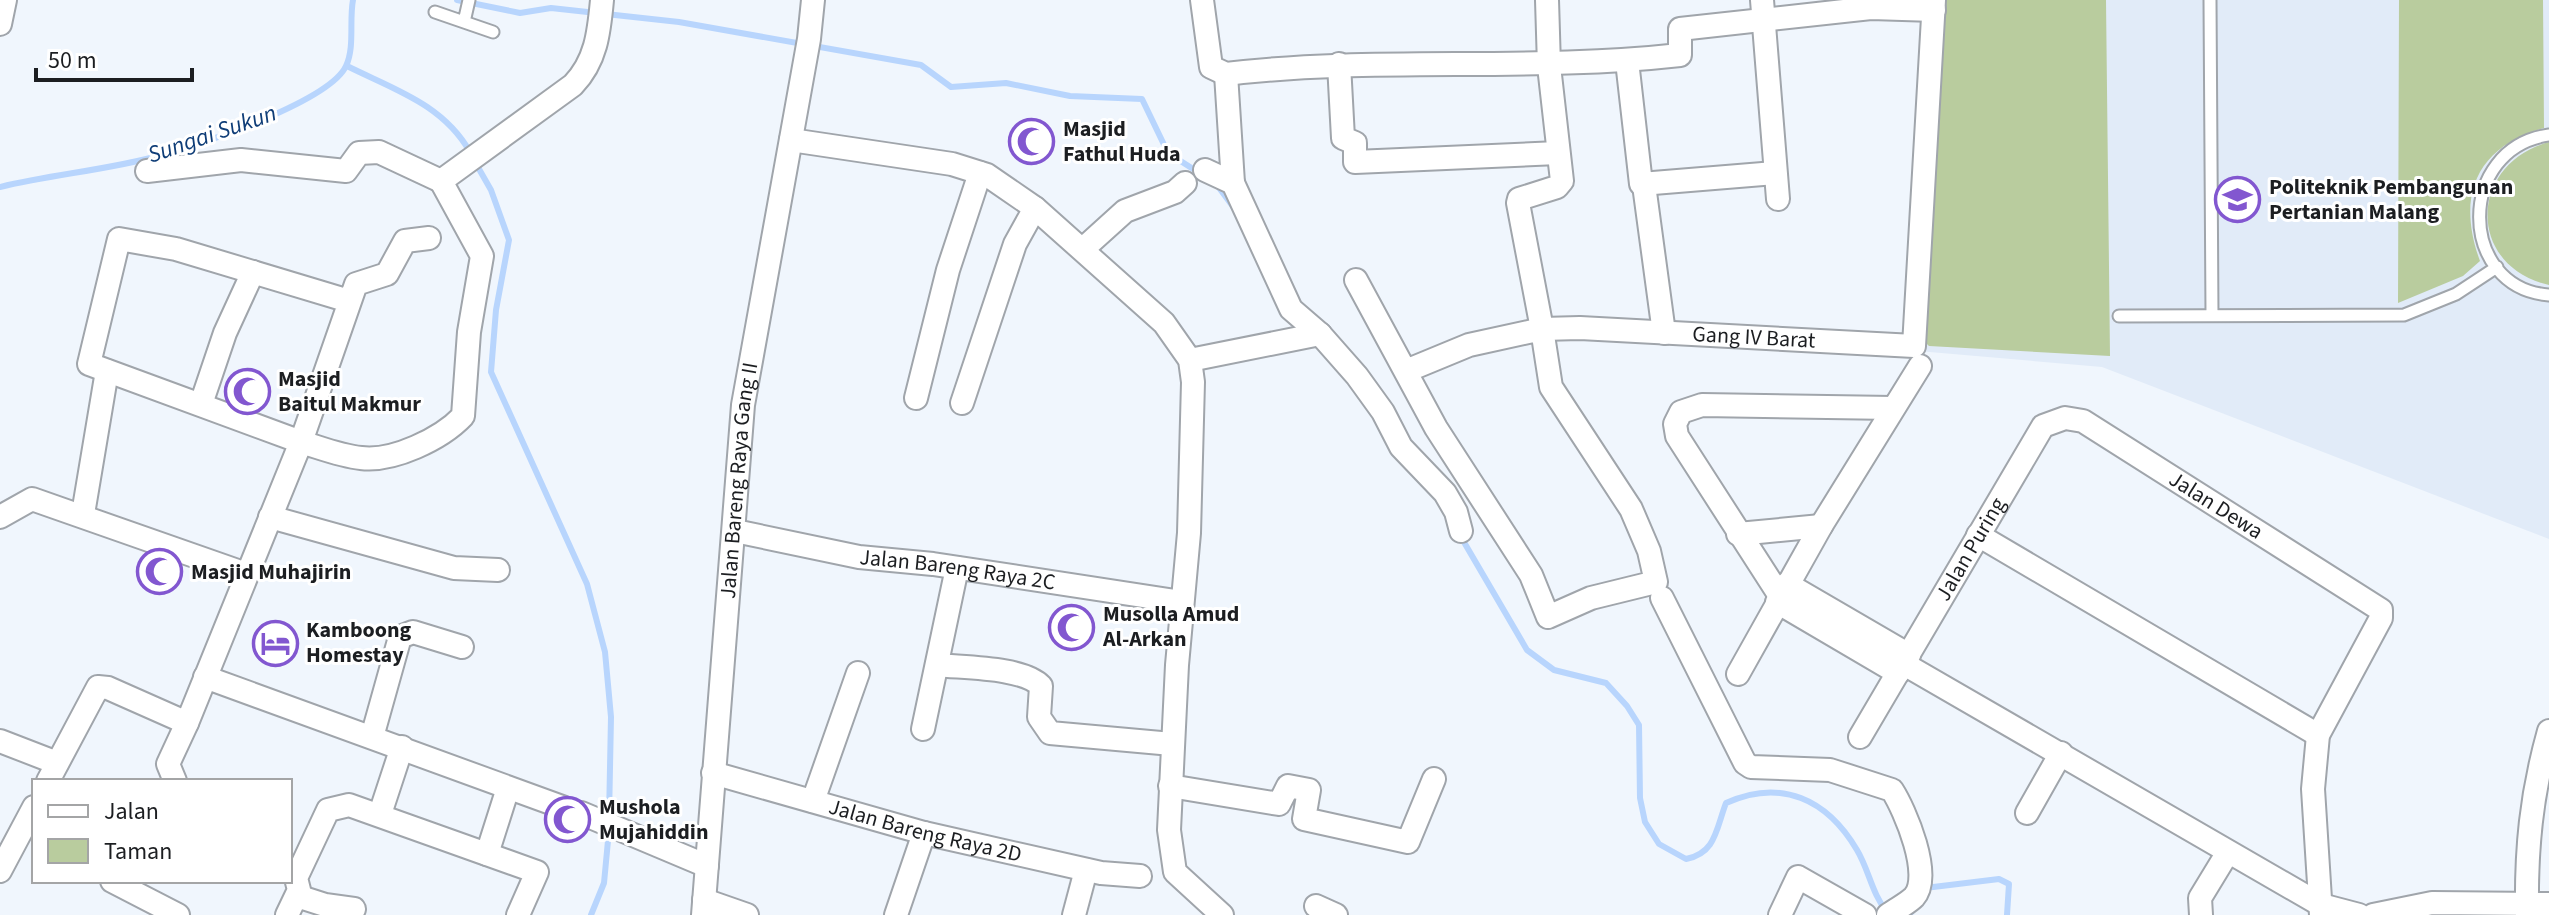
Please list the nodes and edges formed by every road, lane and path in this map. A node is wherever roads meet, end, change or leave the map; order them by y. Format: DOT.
graph roads {
  1 [pos="5,0"];
  2 [pos="813,0"];
  3 [pos="1202,0"];
  4 [pos="1547,0"];
  5 [pos="2210,0"];
  6 [pos="1872,4"];
  7 [pos="468,5"];
  8 [pos="1934,5"];
  9 [pos="601,9"];
  10 [pos="1763,11"];
  11 [pos="435,12"];
  12 [pos="464,22"];
  13 [pos="0,24"];
  14 [pos="493,32"];
  15 [pos="1627,61"];
  16 [pos="1339,64"];
  17 [pos="1549,66"];
  18 [pos="1226,74"];
  19 [pos="2549,135"];
  20 [pos="791,140"];
  21 [pos="1558,153"];
  22 [pos="1205,170"];
  23 [pos="147,171"];
  24 [pos="980,173"];
  25 [pos="1775,173"];
  26 [pos="441,181"];
  27 [pos="1185,183"];
  28 [pos="1233,183"];
  29 [pos="1644,185"];
  30 [pos="1778,199"];
  31 [pos="1035,208"];
  32 [pos="429,238"];
  33 [pos="1083,249"];
  34 [pos="2497,267"];
  35 [pos="253,272"];
  36 [pos="1356,280"];
  37 [pos="2549,295"];
  38 [pos="349,301"];
  39 [pos="2212,315"];
  40 [pos="2119,316"];
  41 [pos="1542,329"];
  42 [pos="1664,333"];
  43 [pos="1314,336"];
  44 [pos="1190,360"];
  45 [pos="1920,366"];
  46 [pos="107,371"];
  47 [pos="1406,371"];
  48 [pos="916,398"];
  49 [pos="962,403"];
  50 [pos="201,404"];
  51 [pos="1893,408"];
  52 [pos="2043,426"];
  53 [pos="301,442"];
  54 [pos="83,514"];
  55 [pos="0,517"];
  56 [pos="270,517"];
  57 [pos="1821,526"];
  58 [pos="735,531"];
  59 [pos="1461,531"];
  60 [pos="1738,534"];
  61 [pos="1978,535"];
  62 [pos="957,568"];
  63 [pos="498,570"];
  64 [pos="246,574"];
  65 [pos="1782,594"];
  66 [pos="1662,598"];
  67 [pos="1182,602"];
  68 [pos="462,647"];
  69 [pos="1904,664"];
  70 [pos="937,665"];
  71 [pos="858,673"];
  72 [pos="1738,674"];
  73 [pos="205,677"];
  74 [pos="187,723"];
  75 [pos="923,729"];
  76 [pos="2549,731"];
  77 [pos="2318,735"];
  78 [pos="372,737"];
  79 [pos="1860,737"];
  80 [pos="0,741"];
  81 [pos="1172,744"];
  82 [pos="402,747"];
  83 [pos="2061,753"];
  84 [pos="52,772"];
  85 [pos="713,773"];
  86 [pos="174,779"];
  87 [pos="1434,779"];
  88 [pos="1170,786"];
  89 [pos="508,788"];
  90 [pos="813,801"];
  91 [pos="2027,813"];
  92 [pos="380,814"];
  93 [pos="32,815"];
  94 [pos="924,833"];
  95 [pos="26,840"];
  96 [pos="2228,852"];
  97 [pos="487,854"];
  98 [pos="707,866"];
  99 [pos="1086,870"];
  100 [pos="0,871"];
  101 [pos="1140,876"];
  102 [pos="121,883"];
  103 [pos="292,905"];
  104 [pos="2534,907"];
  105 [pos="704,908"];
  106 [pos="354,909"];
  107 [pos="2321,910"];
  108 [pos="1893,912"];
  109 [pos="178,915"];
  110 [pos="518,915"];
  111 [pos="747,915"];
  112 [pos="896,915"];
  113 [pos="1074,915"];
  114 [pos="1222,915"];
  115 [pos="1780,915"];
  116 [pos="1865,915"];
  117 [pos="2201,915"];
  118 [pos="2359,915"];
  119 [pos="2373,915"];
  1 -- 13 [label="street"];
  2 -- 20 [label="street, Jalan Bareng Raya Gang II"];
  3 -- 18 [label="street"];
  4 -- 17 [label="street"];
  5 -- 39 [label="lane"];
  6 -- 8 [label="street"];
  6 -- 10 [label="street"];
  7 -- 12 [label="lane"];
  8 -- 42 [label="street, Gang IV Barat"];
  9 -- 26 [label="street"];
  10 -- 15 [label="street"];
  10 -- 25 [label="street"];
  11 -- 12 [label="lane"];
  12 -- 14 [label="lane"];
  15 -- 17 [label="street"];
  15 -- 29 [label="street"];
  16 -- 17 [label="street"];
  16 -- 18 [label="street"];
  16 -- 21 [label="street"];
  17 -- 21 [label="street"];
  18 -- 28 [label="street"];
  19 -- 34 [label="lane"];
  20 -- 24 [label="street"];
  20 -- 58 [label="street, Jalan Bareng Raya Gang II"];
  21 -- 41 [label="street"];
  22 -- 27 [label="lane"];
  22 -- 28 [label="street"];
  23 -- 26 [label="street"];
  24 -- 31 [label="street"];
  24 -- 48 [label="street"];
  25 -- 29 [label="street"];
  25 -- 30 [label="street"];
  26 -- 53 [label="street"];
  27 -- 33 [label="street"];
  28 -- 43 [label="street"];
  29 -- 42 [label="street"];
  31 -- 33 [label="street"];
  31 -- 49 [label="street"];
  32 -- 38 [label="street"];
  33 -- 44 [label="street"];
  34 -- 37 [label="lane"];
  34 -- 39 [label="lane"];
  35 -- 38 [label="street"];
  35 -- 46 [label="street"];
  35 -- 50 [label="street"];
  36 -- 47 [label="street"];
  38 -- 53 [label="street"];
  39 -- 40 [label="lane"];
  41 -- 42 [label="street, Gang IV Barat"];
  41 -- 47 [label="street, Gang IV Barat"];
  41 -- 47 [label="street"];
  43 -- 44 [label="street"];
  43 -- 59 [label="street"];
  44 -- 67 [label="street"];
  45 -- 51 [label="street"];
  46 -- 50 [label="street"];
  46 -- 54 [label="street"];
  50 -- 53 [label="street"];
  51 -- 57 [label="street"];
  51 -- 60 [label="street"];
  52 -- 61 [label="street, Jalan Puring"];
  52 -- 77 [label="street, Jalan Dewa"];
  53 -- 56 [label="street"];
  54 -- 55 [label="street"];
  54 -- 64 [label="street"];
  56 -- 63 [label="street"];
  56 -- 64 [label="street"];
  57 -- 60 [label="street"];
  57 -- 65 [label="street"];
  58 -- 62 [label="street, Jalan Bareng Raya 2C"];
  58 -- 85 [label="street, Jalan Bareng Raya Gang II"];
  60 -- 65 [label="street"];
  61 -- 69 [label="street, Jalan Puring"];
  61 -- 77 [label="street"];
  62 -- 67 [label="street, Jalan Bareng Raya 2C"];
  62 -- 70 [label="street"];
  64 -- 73 [label="street"];
  65 -- 69 [label="street"];
  65 -- 72 [label="street"];
  66 -- 108 [label="street"];
  67 -- 81 [label="street"];
  68 -- 78 [label="street"];
  69 -- 79 [label="street, Jalan Puring"];
  69 -- 83 [label="street"];
  70 -- 75 [label="street"];
  70 -- 81 [label="street"];
  71 -- 90 [label="street"];
  73 -- 74 [label="street"];
  73 -- 78 [label="street"];
  74 -- 84 [label="street"];
  74 -- 86 [label="street"];
  76 -- 104 [label="street"];
  77 -- 107 [label="street"];
  78 -- 82 [label="street"];
  80 -- 84 [label="street"];
  81 -- 88 [label="street"];
  82 -- 89 [label="street"];
  82 -- 92 [label="street"];
  83 -- 91 [label="street"];
  83 -- 96 [label="street"];
  85 -- 90 [label="street, Jalan Bareng Raya 2D"];
  85 -- 98 [label="street, Jalan Bareng Raya Gang II"];
  87 -- 88 [label="street"];
  88 -- 114 [label="street"];
  89 -- 97 [label="street"];
  89 -- 98 [label="street"];
  90 -- 94 [label="street, Jalan Bareng Raya 2D"];
  92 -- 97 [label="street"];
  92 -- 103 [label="street"];
  93 -- 95 [label="street"];
  94 -- 99 [label="street, Jalan Bareng Raya 2D"];
  94 -- 112 [label="street"];
  95 -- 100 [label="street"];
  96 -- 107 [label="street"];
  96 -- 117 [label="street"];
  97 -- 110 [label="street"];
  98 -- 105 [label="street, Jalan Bareng Raya Gang II"];
  99 -- 101 [label="street, Jalan Bareng Raya 2D"];
  99 -- 113 [label="street"];
  102 -- 109 [label="street"];
  103 -- 106 [label="street"];
  104 -- 119 [label="street"];
  105 -- 111 [label="street"];
  107 -- 118 [label="street"];
  115 -- 116 [label="street"];
}
